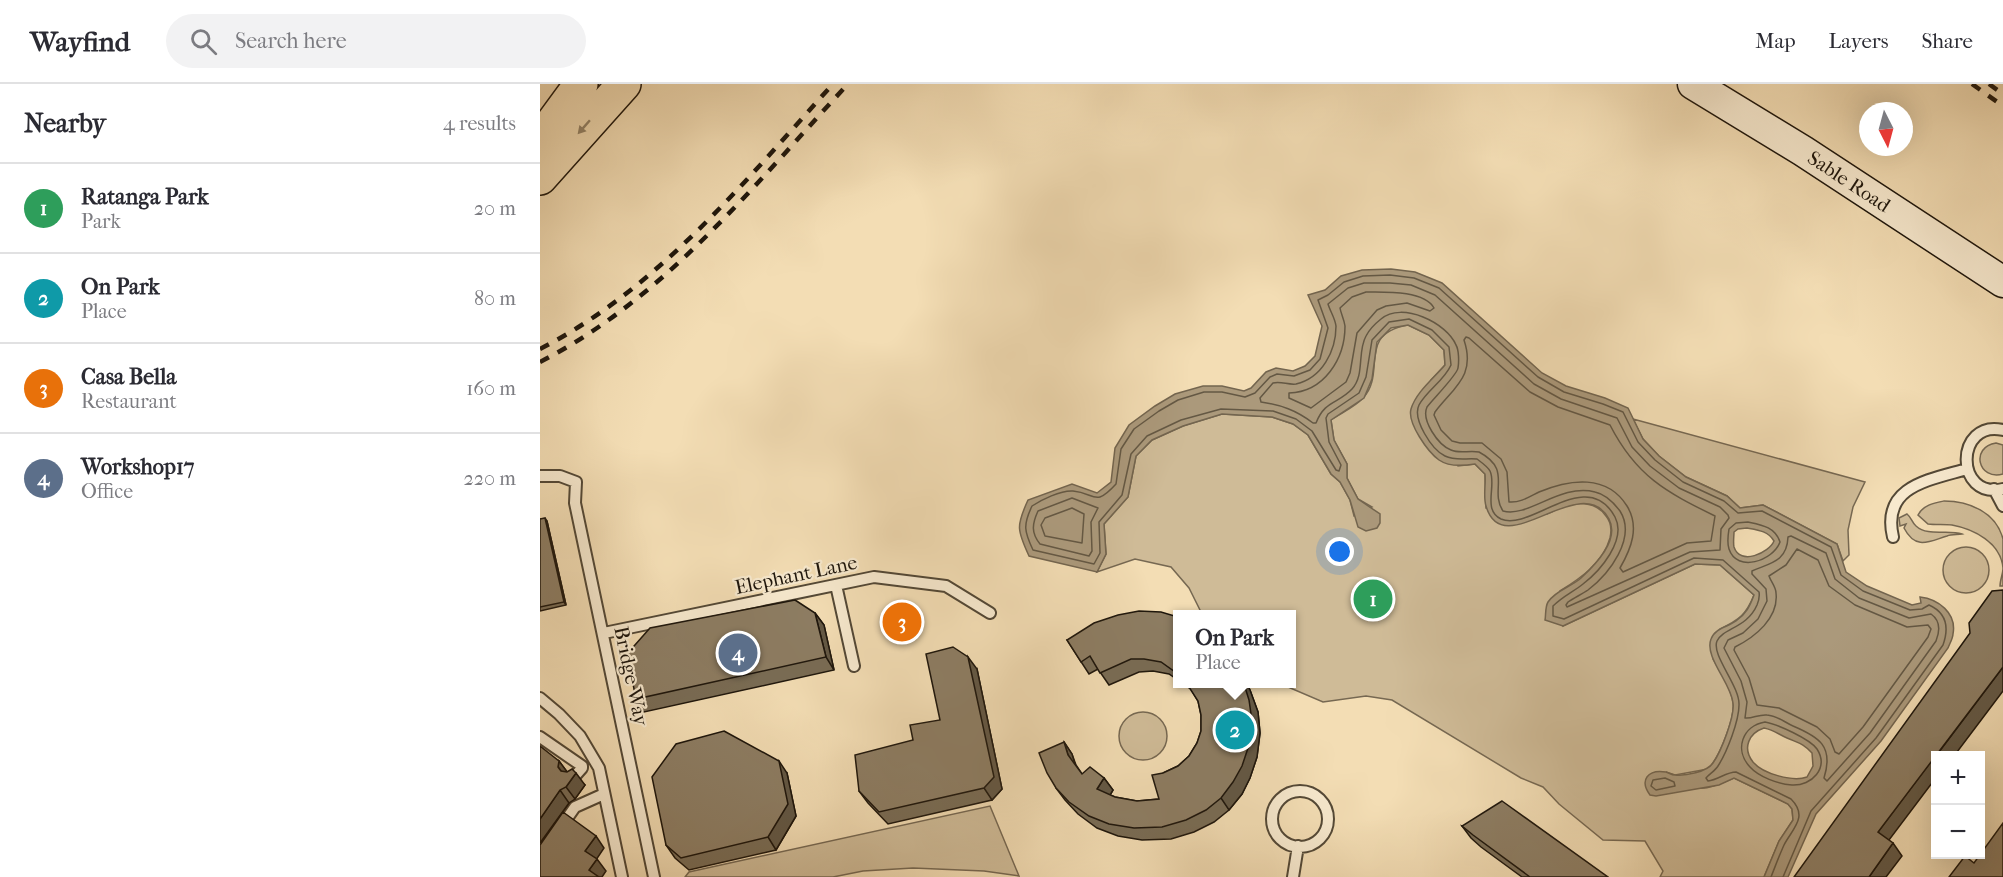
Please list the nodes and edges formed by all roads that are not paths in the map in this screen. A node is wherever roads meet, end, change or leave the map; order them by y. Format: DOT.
graph roads {
  1 [pos="581,84"];
  2 [pos="624,84"];
  3 [pos="1693,84"];
  4 [pos="540,141"];
  5 [pos="540,178"];
  6 [pos="2003,282"];
  7 [pos="2003,430"];
  8 [pos="1967,469"];
  9 [pos="540,476"];
  10 [pos="1998,489"];
  11 [pos="2003,506"];
  12 [pos="1893,537"];
  13 [pos="836,585"];
  14 [pos="990,613"];
  15 [pos="604,633"];
  16 [pos="854,666"];
  17 [pos="540,698"];
  18 [pos="540,737"];
  19 [pos="574,777"];
  20 [pos="604,794"];
  21 [pos="551,840"];
  22 [pos="1298,846"];
  23 [pos="622,877"];
  24 [pos="654,877"];
  25 [pos="1293,877"];
  1 -- 4 [label="highway"];
  2 -- 5 [label="highway, one-way"];
  3 -- 6 [label="main road, Sable Road"];
  7 -- 8 [label="lane"];
  8 -- 10 [label="lane"];
  8 -- 12 [label="lane"];
  9 -- 15 [label="lane, Bridge Way"];
  10 -- 11 [label="lane"];
  13 -- 14 [label="lane, Elephant Lane"];
  13 -- 15 [label="lane, Elephant Lane"];
  13 -- 16 [label="lane"];
  15 -- 24 [label="lane, Bridge Way"];
  17 -- 20 [label="lane"];
  18 -- 19 [label="lane"];
  20 -- 21 [label="lane"];
  20 -- 23 [label="lane"];
  22 -- 22 [label="lane"];
  22 -- 25 [label="lane"];
}
